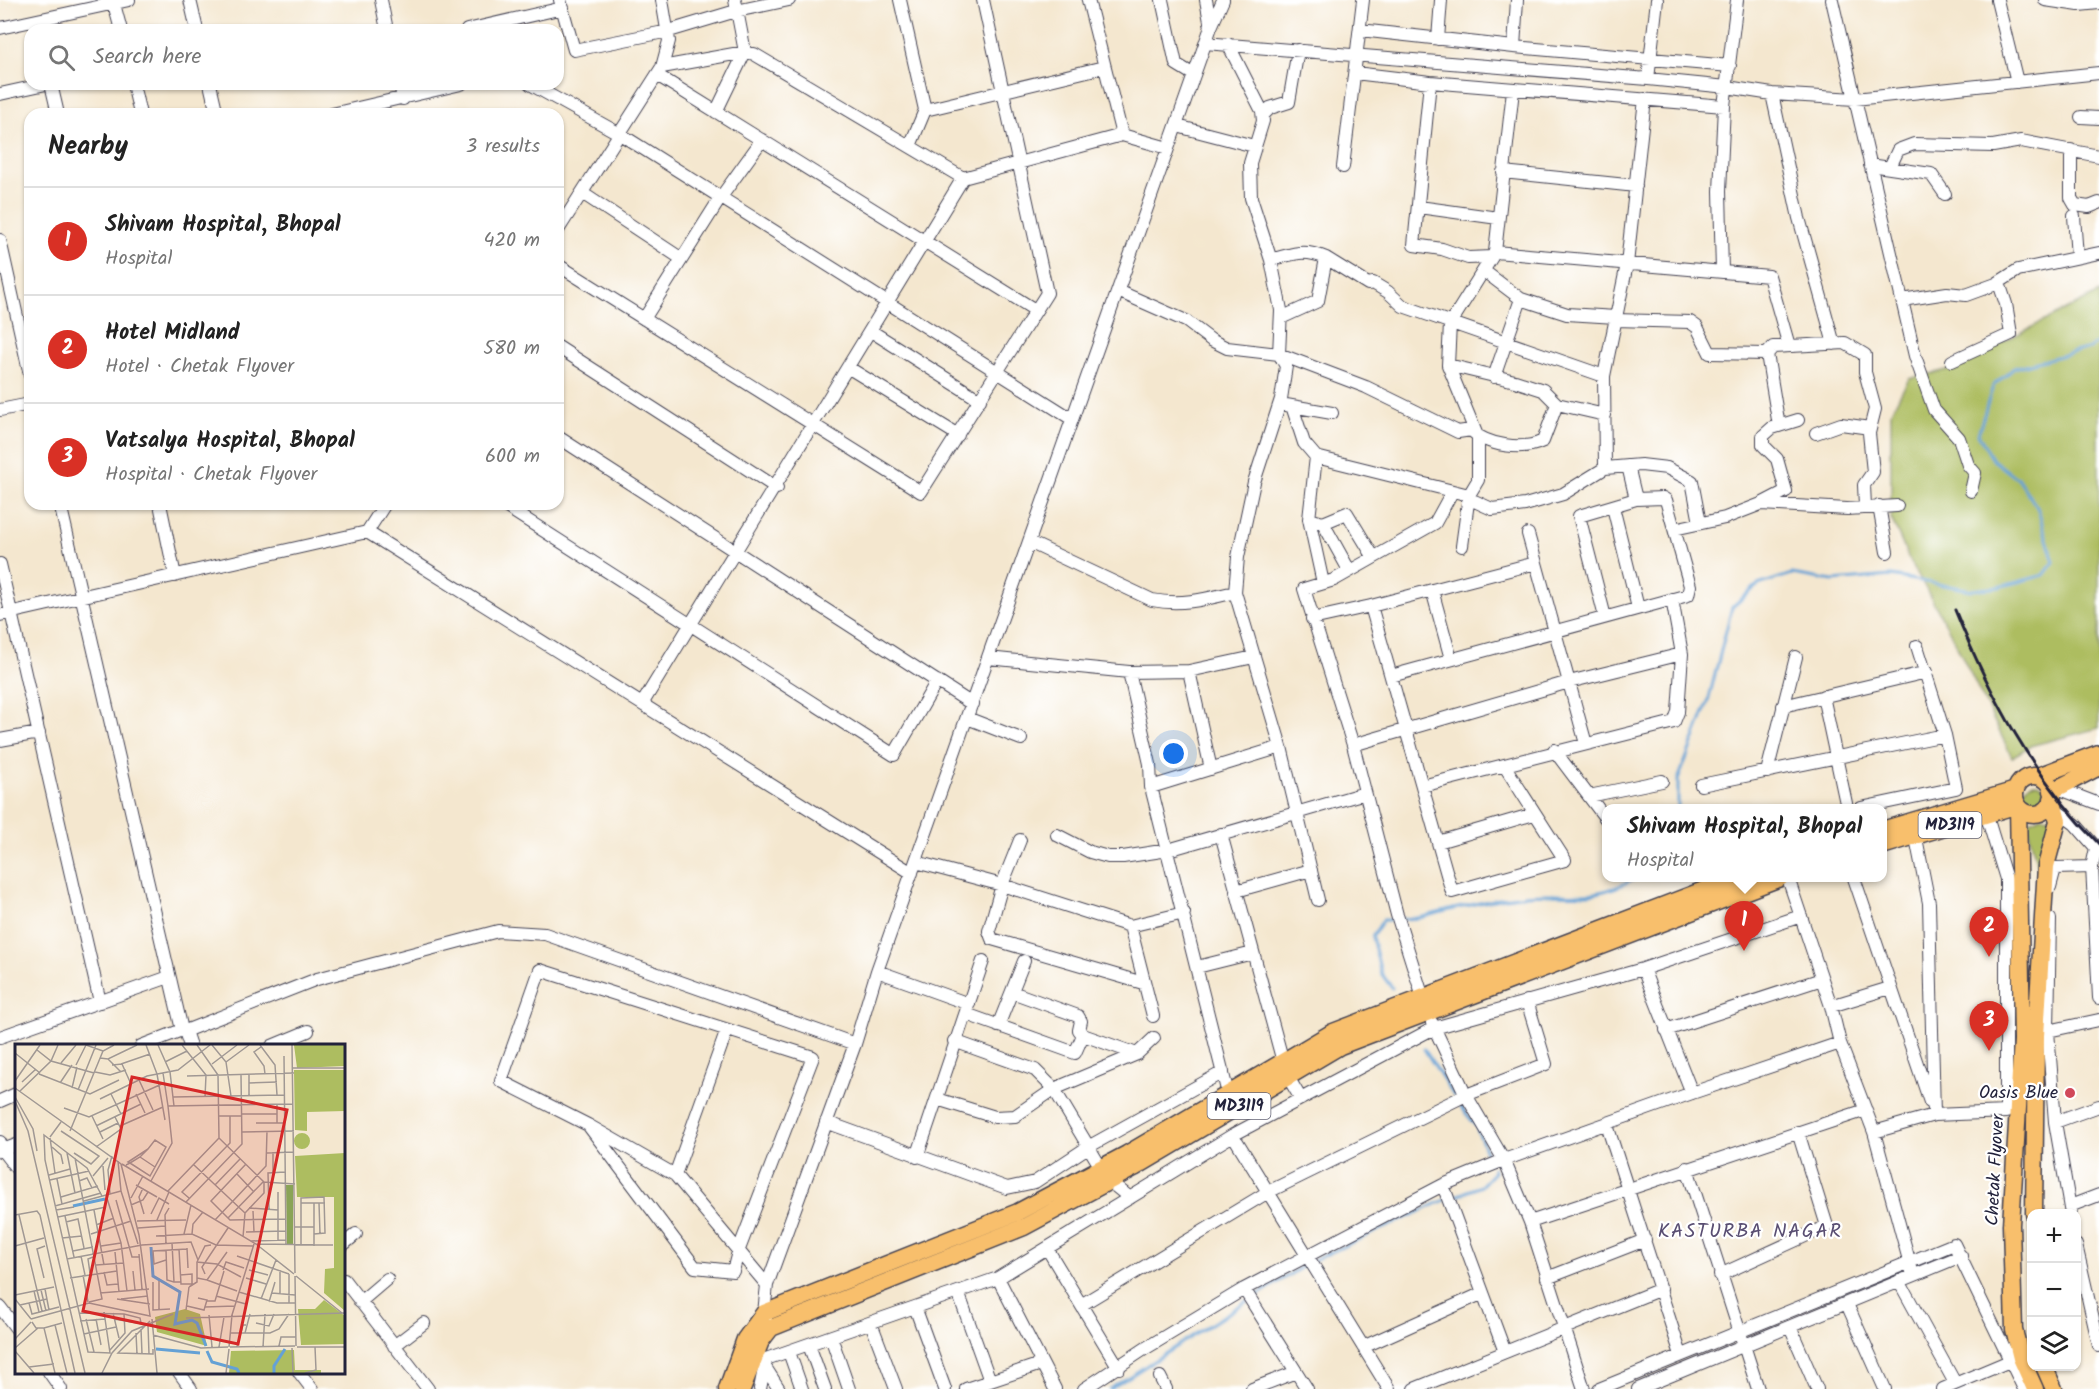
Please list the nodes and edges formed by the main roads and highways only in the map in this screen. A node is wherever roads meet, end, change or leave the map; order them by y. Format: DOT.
graph roads {
  1 [pos="2099,753"];
  2 [pos="2099,766"];
  3 [pos="2038,776"];
  4 [pos="2017,798"];
  5 [pos="2055,798"];
  6 [pos="1984,807"];
  7 [pos="1914,828"];
  8 [pos="1887,830"];
  9 [pos="1887,843"];
  10 [pos="1726,882"];
  11 [pos="1770,882"];
  12 [pos="1428,1013"];
  13 [pos="2035,1036"];
  14 [pos="1286,1070"];
  15 [pos="1104,1174"];
  16 [pos="2034,1209"];
  17 [pos="755,1361"];
  18 [pos="2046,1371"];
  19 [pos="727,1389"];
  20 [pos="742,1389"];
  21 [pos="2035,1389"];
  22 [pos="2054,1389"];
  1 -- 3 [label="main road"];
  2 -- 5 [label="main road"];
  3 -- 4 [label="main road"];
  3 -- 5 [label="main road"];
  4 -- 5 [label="main road"];
  4 -- 6 [label="main road, MD3119"];
  4 -- 13 [label="main road, Chetak Flyover"];
  5 -- 13 [label="main road, Chetak Flyover"];
  6 -- 7 [label="main road, MD3119"];
  6 -- 7 [label="main road, MD3119"];
  7 -- 8 [label="main road, MD3119"];
  7 -- 9 [label="main road, MD3119"];
  10 -- 12 [label="main road, MD3119"];
  11 -- 12 [label="main road, MD3119"];
  12 -- 14 [label="main road, MD3119"];
  13 -- 16 [label="main road, Chetak Flyover"];
  13 -- 21 [label="main road, Chetak Flyover"];
  14 -- 15 [label="main road, MD3119"];
  14 -- 15 [label="main road, MD3119"];
  15 -- 17 [label="main road, MD3119"];
  17 -- 19 [label="main road"];
  17 -- 20 [label="main road"];
  18 -- 22 [label="main road"];
}
